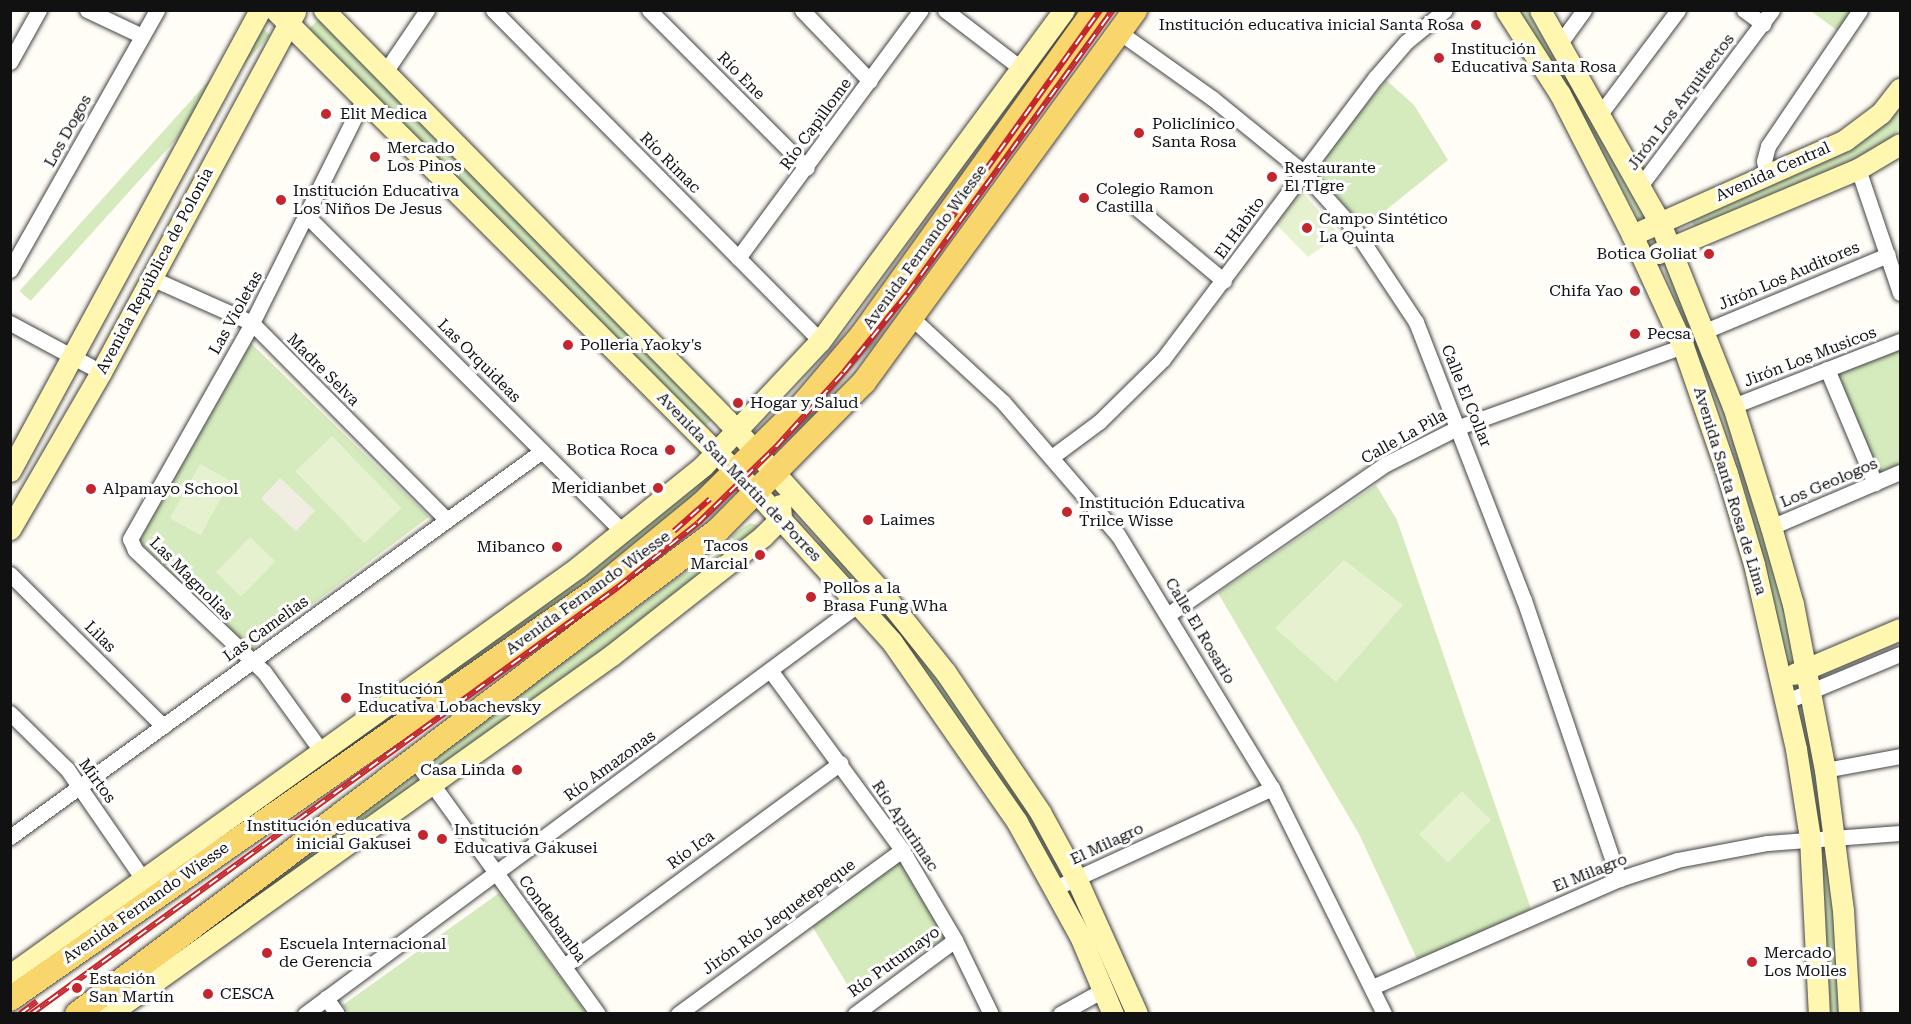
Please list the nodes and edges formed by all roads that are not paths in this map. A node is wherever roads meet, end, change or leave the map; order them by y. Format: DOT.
graph roads {
  1 [pos="39,10"];
  2 [pos="87,10"];
  3 [pos="157,10"];
  4 [pos="260,10"];
  5 [pos="324,10"];
  6 [pos="427,10"];
  7 [pos="493,10"];
  8 [pos="650,10"];
  9 [pos="802,10"];
  10 [pos="921,10"];
  11 [pos="945,10"];
  12 [pos="1064,10"];
  13 [pos="1095,10"];
  14 [pos="1135,10"];
  15 [pos="1445,10"];
  16 [pos="1506,10"];
  17 [pos="1539,10"];
  18 [pos="1584,10"];
  19 [pos="1678,10"];
  20 [pos="1744,10"];
  21 [pos="1772,10"];
  22 [pos="1860,10"];
  23 [pos="286,14"];
  24 [pos="1762,24"];
  25 [pos="1119,32"];
  26 [pos="142,36"];
  27 [pos="1560,43"];
  28 [pos="10,62"];
  29 [pos="1022,69"];
  30 [pos="385,72"];
  31 [pos="870,81"];
  32 [pos="1900,89"];
  33 [pos="364,98"];
  34 [pos="1600,114"];
  35 [pos="1900,144"];
  36 [pos="807,168"];
  37 [pos="1858,170"];
  38 [pos="1303,172"];
  39 [pos="1767,176"];
  40 [pos="1640,186"];
  41 [pos="1138,209"];
  42 [pos="307,216"];
  43 [pos="1660,223"];
  44 [pos="1632,235"];
  45 [pos="1670,247"];
  46 [pos="1887,255"];
  47 [pos="738,258"];
  48 [pos="1644,260"];
  49 [pos="10,270"];
  50 [pos="151,278"];
  51 [pos="1224,281"];
  52 [pos="1900,293"];
  53 [pos="913,319"];
  54 [pos="10,323"];
  55 [pos="252,323"];
  56 [pos="1705,331"];
  57 [pos="820,341"];
  58 [pos="1900,341"];
  59 [pos="1683,346"];
  60 [pos="74,359"];
  61 [pos="1827,369"];
  62 [pos="101,372"];
  63 [pos="1733,406"];
  64 [pos="1459,427"];
  65 [pos="737,431"];
  66 [pos="17,445"];
  67 [pos="542,451"];
  68 [pos="757,452"];
  69 [pos="716,453"];
  70 [pos="1053,456"];
  71 [pos="10,471"];
  72 [pos="777,472"];
  73 [pos="1900,472"];
  74 [pos="736,473"];
  75 [pos="1875,483"];
  76 [pos="757,493"];
  77 [pos="781,518"];
  78 [pos="447,520"];
  79 [pos="821,523"];
  80 [pos="1771,527"];
  81 [pos="10,529"];
  82 [pos="624,533"];
  83 [pos="130,539"];
  84 [pos="801,540"];
  85 [pos="10,574"];
  86 [pos="879,589"];
  87 [pos="858,605"];
  88 [pos="1169,614"];
  89 [pos="1900,629"];
  90 [pos="1900,654"];
  91 [pos="252,662"];
  92 [pos="1806,669"];
  93 [pos="770,670"];
  94 [pos="1782,679"];
  95 [pos="1811,692"];
  96 [pos="1787,701"];
  97 [pos="10,713"];
  98 [pos="163,726"];
  99 [pos="322,752"];
  100 [pos="1900,756"];
  101 [pos="414,759"];
  102 [pos="840,763"];
  103 [pos="1825,770"];
  104 [pos="431,782"];
  105 [pos="81,788"];
  106 [pos="1272,788"];
  107 [pos="1900,833"];
  108 [pos="1834,836"];
  109 [pos="10,837"];
  110 [pos="1810,838"];
  111 [pos="902,850"];
  112 [pos="496,872"];
  113 [pos="143,879"];
  114 [pos="1076,879"];
  115 [pos="1619,879"];
  116 [pos="1055,888"];
  117 [pos="955,940"];
  118 [pos="564,966"];
  119 [pos="10,975"];
  120 [pos="1372,987"];
  121 [pos="1103,990"];
  122 [pos="326,998"];
  123 [pos="10,999"];
  124 [pos="77,1014"];
  125 [pos="109,1014"];
  126 [pos="305,1014"];
  127 [pos="337,1014"];
  128 [pos="598,1014"];
  129 [pos="678,1014"];
  130 [pos="855,1014"];
  131 [pos="991,1014"];
  132 [pos="1060,1014"];
  133 [pos="1113,1014"];
  134 [pos="1137,1014"];
  135 [pos="1384,1014"];
  136 [pos="1820,1014"];
  137 [pos="1849,1014"];
  1 -- 28 [label="street"];
  2 -- 26 [label="street"];
  3 -- 26 [label="street, Los Dogos"];
  4 -- 60 [label="main road, Avenida República de Polonia"];
  5 -- 30 [label="main road, Avenida San Martín de Porres"];
  6 -- 30 [label="street"];
  7 -- 47 [label="street, Río Rimac"];
  8 -- 36 [label="street, Río Ene"];
  9 -- 31 [label="street"];
  10 -- 31 [label="street, Río Capillome"];
  11 -- 29 [label="street"];
  12 -- 29 [label="main road, Avenida Fernando Wiesse"];
  13 -- 68 [label="main road, Avenida Fernando Wiesse"];
  14 -- 25 [label="main road, Avenida Fernando Wiesse"];
  15 -- 38 [label="street, El Habito"];
  16 -- 44 [label="main road, Avenida Santa Rosa de Lima"];
  17 -- 27 [label="main road, Avenida Santa Rosa de Lima"];
  18 -- 27 [label="street"];
  19 -- 34 [label="street"];
  20 -- 24 [label="street"];
  21 -- 24 [label="street, Jirón Los Arquitectos"];
  22 -- 39 [label="street"];
  23 -- 33 [label="main road, Avenida San Martín de Porres"];
  23 -- 50 [label="main road, Avenida República de Polonia"];
  24 -- 40 [label="street, Jirón Los Arquitectos"];
  25 -- 38 [label="street, Calle El Collar"];
  25 -- 53 [label="main road, Avenida Fernando Wiesse"];
  26 -- 49 [label="street, Los Dogos"];
  27 -- 34 [label="main road, Avenida Santa Rosa de Lima"];
  29 -- 57 [label="main road, Avenida Fernando Wiesse"];
  30 -- 65 [label="main road, Avenida San Martín de Porres"];
  31 -- 36 [label="street, Río Capillome"];
  32 -- 39 [label="main road, Avenida Central"];
  33 -- 42 [label="street, Las Violetas"];
  33 -- 69 [label="main road, Avenida San Martín de Porres"];
  34 -- 40 [label="main road, Avenida Santa Rosa de Lima"];
  35 -- 37 [label="main road, Avenida Central"];
  36 -- 47 [label="street, Río Capillome"];
  37 -- 45 [label="main road, Avenida Central"];
  37 -- 46 [label="street"];
  38 -- 51 [label="street, El Habito"];
  38 -- 64 [label="street, Calle El Collar"];
  39 -- 43 [label="main road, Avenida Central"];
  40 -- 43 [label="main road, Avenida Santa Rosa de Lima"];
  41 -- 51 [label="street"];
  42 -- 55 [label="street, Las Violetas"];
  42 -- 67 [label="street, Las Orquideas"];
  43 -- 44 [label="main road, Avenida Central"];
  43 -- 45 [label="main road, Avenida Santa Rosa de Lima"];
  44 -- 48 [label="main road, Avenida Santa Rosa de Lima"];
  45 -- 48 [label="main road, Avenida Central"];
  45 -- 56 [label="main road, Avenida Santa Rosa de Lima"];
  46 -- 52 [label="street"];
  46 -- 56 [label="street, Jirón Los Auditores"];
  47 -- 57 [label="street, Río Rimac"];
  48 -- 59 [label="main road, Avenida Santa Rosa de Lima"];
  50 -- 55 [label="street, Madre Selva"];
  50 -- 62 [label="main road, Avenida República de Polonia"];
  51 -- 70 [label="street, El Habito"];
  53 -- 70 [label="street, Calle El Rosario"];
  53 -- 72 [label="main road, Avenida Fernando Wiesse"];
  54 -- 60 [label="street"];
  55 -- 78 [label="street, Madre Selva"];
  55 -- 83 [label="street, Las Violetas"];
  56 -- 63 [label="main road, Avenida Santa Rosa de Lima"];
  57 -- 65 [label="main road, Avenida Fernando Wiesse"];
  58 -- 61 [label="street, Jirón Los Musicos"];
  59 -- 64 [label="street, Calle La Pila"];
  59 -- 94 [label="main road, Avenida Santa Rosa de Lima"];
  60 -- 62 [label="street"];
  60 -- 66 [label="main road, Avenida República de Polonia"];
  61 -- 63 [label="street, Jirón Los Musicos"];
  61 -- 75 [label="street"];
  62 -- 81 [label="main road, Avenida República de Polonia"];
  63 -- 80 [label="main road, Avenida Santa Rosa de Lima"];
  64 -- 88 [label="street, Calle La Pila"];
  64 -- 115 [label="street, Calle El Collar"];
  65 -- 68 [label="main road, Avenida San Martín de Porres"];
  65 -- 69 [label="main road, Avenida Fernando Wiesse"];
  66 -- 71 [label="main road, Avenida República de Polonia"];
  67 -- 78 [label="street, Las Camelias"];
  67 -- 82 [label="street, Las Orquideas"];
  68 -- 72 [label="main road, Avenida San Martín de Porres"];
  68 -- 74 [label="main road, Avenida Fernando Wiesse"];
  69 -- 74 [label="main road, Avenida San Martín de Porres"];
  69 -- 82 [label="main road, Avenida Fernando Wiesse"];
  70 -- 88 [label="street, Calle El Rosario"];
  72 -- 76 [label="main road, Avenida Fernando Wiesse"];
  72 -- 77 [label="main road"];
  72 -- 79 [label="main road, Avenida San Martín de Porres"];
  73 -- 75 [label="street, Los Geologos"];
  74 -- 76 [label="main road, Avenida San Martín de Porres"];
  74 -- 123 [label="main road, Avenida Fernando Wiesse"];
  75 -- 80 [label="street, Los Geologos"];
  76 -- 77 [label="main road, Avenida San Martín de Porres"];
  76 -- 101 [label="main road, Avenida Fernando Wiesse"];
  77 -- 84 [label="main road, Avenida San Martín de Porres"];
  77 -- 104 [label="main road"];
  78 -- 91 [label="street, Las Camelias"];
  79 -- 84 [label="main road"];
  79 -- 86 [label="main road, Avenida San Martín de Porres"];
  80 -- 92 [label="main road, Avenida Santa Rosa de Lima"];
  82 -- 99 [label="main road, Avenida Fernando Wiesse"];
  83 -- 91 [label="street, Las Magnolias"];
  84 -- 87 [label="main road, Avenida San Martín de Porres"];
  85 -- 98 [label="street, Lilas"];
  86 -- 87 [label="street, Río Amazonas"];
  86 -- 114 [label="main road, Avenida San Martín de Porres"];
  87 -- 93 [label="street, Río Amazonas"];
  87 -- 116 [label="main road, Avenida San Martín de Porres"];
  88 -- 106 [label="street, Calle El Rosario"];
  89 -- 92 [label="main road"];
  90 -- 95 [label="street"];
  91 -- 98 [label="street, Las Camelias"];
  91 -- 99 [label="street, Las Magnolias"];
  92 -- 94 [label="main road"];
  92 -- 95 [label="main road, Avenida Santa Rosa de Lima"];
  93 -- 102 [label="street, Río Apurimac"];
  93 -- 112 [label="street, Río Amazonas"];
  94 -- 96 [label="main road, Avenida Santa Rosa de Lima"];
  95 -- 96 [label="street"];
  95 -- 103 [label="main road, Avenida Santa Rosa de Lima"];
  96 -- 110 [label="main road, Avenida Santa Rosa de Lima"];
  97 -- 105 [label="street, Mirtos"];
  98 -- 105 [label="street, Las Camelias"];
  99 -- 113 [label="main road, Avenida Fernando Wiesse"];
  100 -- 103 [label="street"];
  101 -- 104 [label="street, Condebamba"];
  101 -- 124 [label="main road, Avenida Fernando Wiesse"];
  102 -- 111 [label="street, Río Apurimac"];
  102 -- 118 [label="street, Río Ica"];
  103 -- 108 [label="main road, Avenida Santa Rosa de Lima"];
  104 -- 112 [label="street, Condebamba"];
  104 -- 125 [label="main road"];
  105 -- 109 [label="street, Las Camelias"];
  105 -- 113 [label="street, Mirtos"];
  106 -- 114 [label="street, El Milagro"];
  106 -- 120 [label="street, Calle El Rosario"];
  107 -- 108 [label="street, El Milagro"];
  108 -- 110 [label="street, El Milagro"];
  108 -- 137 [label="main road, Avenida Santa Rosa de Lima"];
  110 -- 115 [label="street, El Milagro"];
  110 -- 136 [label="main road, Avenida Santa Rosa de Lima"];
  111 -- 117 [label="street, Río Apurimac"];
  111 -- 129 [label="street, Jirón Río Jequetepeque"];
  112 -- 118 [label="street, Condebamba"];
  112 -- 122 [label="street, Río Amazonas"];
  113 -- 119 [label="main road, Avenida Fernando Wiesse"];
  114 -- 116 [label="street, El Milagro"];
  114 -- 134 [label="main road, Avenida San Martín de Porres"];
  115 -- 120 [label="street, El Milagro"];
  116 -- 121 [label="main road, Avenida San Martín de Porres"];
  117 -- 130 [label="street, Río Putumayo"];
  117 -- 131 [label="street, Río Apurimac"];
  118 -- 128 [label="street, Condebamba"];
  120 -- 135 [label="street, Calle El Rosario"];
  121 -- 132 [label="street"];
  121 -- 133 [label="main road, Avenida San Martín de Porres"];
  122 -- 126 [label="street, Río Amazonas"];
  122 -- 127 [label="street"];
}
